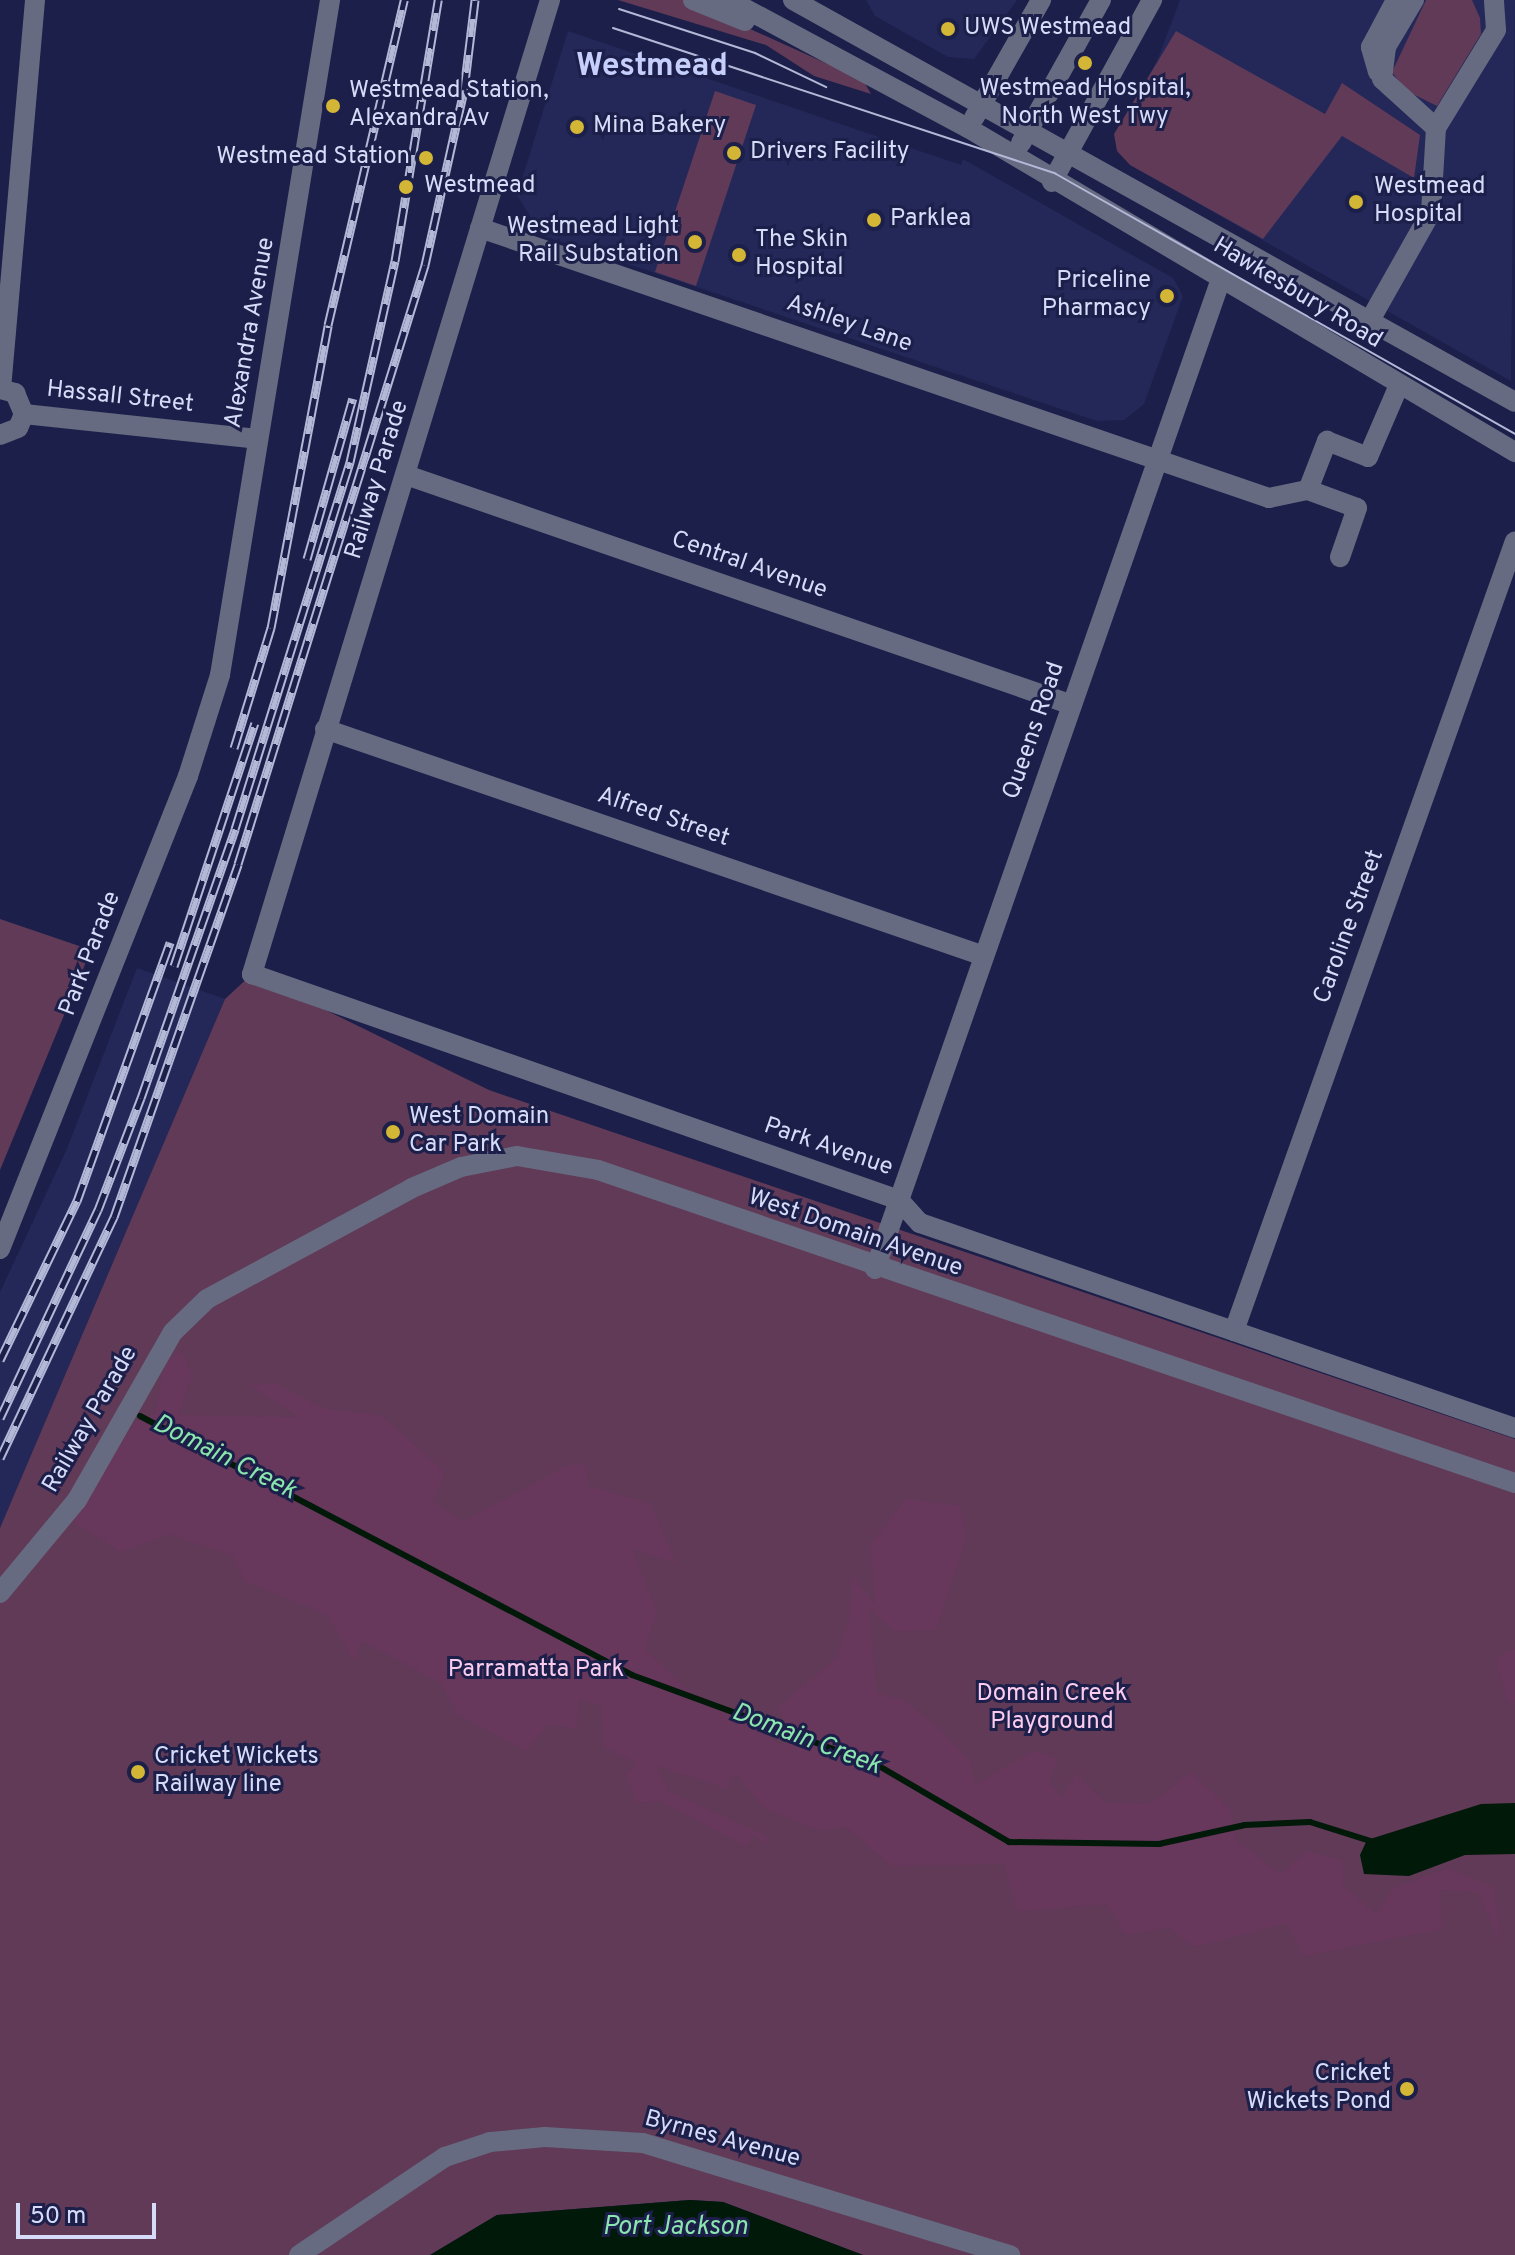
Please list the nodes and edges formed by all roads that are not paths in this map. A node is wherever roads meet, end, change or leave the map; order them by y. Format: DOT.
graph roads {
  1 [pos="35,0"];
  2 [pos="330,0"];
  3 [pos="550,0"];
  4 [pos="693,0"];
  5 [pos="729,0"];
  6 [pos="793,0"];
  7 [pos="833,0"];
  8 [pos="1041,0"];
  9 [pos="1101,0"];
  10 [pos="1152,0"];
  11 [pos="1396,0"];
  12 [pos="1414,0"];
  13 [pos="1494,0"];
  14 [pos="845,29"];
  15 [pos="807,38"];
  16 [pos="1382,79"];
  17 [pos="980,107"];
  18 [pos="968,128"];
  19 [pos="1436,128"];
  20 [pos="1027,132"];
  21 [pos="1067,154"];
  22 [pos="1013,156"];
  23 [pos="1052,182"];
  24 [pos="480,228"];
  25 [pos="1221,279"];
  26 [pos="1369,322"];
  27 [pos="1399,385"];
  28 [pos="0,389"];
  29 [pos="1515,402"];
  30 [pos="24,414"];
  31 [pos="0,435"];
  32 [pos="258,439"];
  33 [pos="1515,452"];
  34 [pos="1156,457"];
  35 [pos="409,476"];
  36 [pos="1308,490"];
  37 [pos="1515,541"];
  38 [pos="1340,557"];
  39 [pos="220,675"];
  40 [pos="1072,705"];
  41 [pos="325,729"];
  42 [pos="984,956"];
  43 [pos="252,974"];
  44 [pos="899,1200"];
  45 [pos="0,1249"];
  46 [pos="875,1269"];
  47 [pos="195,1310"];
  48 [pos="1234,1331"];
  49 [pos="1515,1428"];
  50 [pos="1515,1483"];
  51 [pos="0,1593"];
  52 [pos="299,2255"];
  53 [pos="1010,2255"];
  1 -- 28 [label="street"];
  2 -- 32 [label="street, Alexandra Avenue"];
  3 -- 24 [label="street, Railway Parade"];
  4 -- 15 [label="street, Hawkesbury Road"];
  5 -- 15 [label="street, Hawkesbury Road"];
  6 -- 14 [label="street, Hawkesbury Road"];
  7 -- 14 [label="street"];
  8 -- 17 [label="street"];
  9 -- 20 [label="street"];
  10 -- 21 [label="street"];
  11 -- 16 [label="street"];
  12 -- 16 [label="street"];
  13 -- 19 [label="street"];
  14 -- 17 [label="street, Hawkesbury Road"];
  15 -- 18 [label="street, Hawkesbury Road"];
  16 -- 19 [label="street"];
  17 -- 18 [label="street"];
  17 -- 20 [label="street, Hawkesbury Road"];
  18 -- 22 [label="street, Hawkesbury Road"];
  19 -- 26 [label="street"];
  20 -- 21 [label="street, Hawkesbury Road"];
  20 -- 22 [label="street"];
  21 -- 23 [label="street"];
  21 -- 26 [label="street, Hawkesbury Road"];
  22 -- 23 [label="street, Hawkesbury Road"];
  23 -- 25 [label="street, Hawkesbury Road"];
  24 -- 34 [label="street, Ashley Lane"];
  24 -- 35 [label="street, Railway Parade"];
  25 -- 27 [label="street, Hawkesbury Road"];
  25 -- 34 [label="street, Queens Road"];
  26 -- 29 [label="street, Hawkesbury Road"];
  27 -- 33 [label="street, Hawkesbury Road"];
  27 -- 36 [label="street"];
  28 -- 30 [label="street"];
  30 -- 31 [label="street"];
  30 -- 32 [label="street, Hassall Street"];
  32 -- 39 [label="street, Alexandra Avenue"];
  34 -- 36 [label="street, Ashley Lane"];
  34 -- 40 [label="street, Queens Road"];
  35 -- 40 [label="street, Central Avenue"];
  35 -- 41 [label="street, Railway Parade"];
  36 -- 38 [label="street"];
  37 -- 48 [label="street, Caroline Street"];
  39 -- 45 [label="street, Park Parade"];
  40 -- 42 [label="street, Queens Road"];
  41 -- 42 [label="street, Alfred Street"];
  41 -- 43 [label="street, Railway Parade"];
  42 -- 44 [label="street, Queens Road"];
  43 -- 44 [label="street, Park Avenue"];
  44 -- 46 [label="street, Queens Road"];
  44 -- 48 [label="street, Park Avenue"];
  46 -- 47 [label="street, West Domain Avenue"];
  46 -- 50 [label="street, West Domain Avenue"];
  47 -- 51 [label="street, Railway Parade"];
  48 -- 49 [label="street, Park Avenue"];
  52 -- 53 [label="street, Byrnes Avenue"];
}
